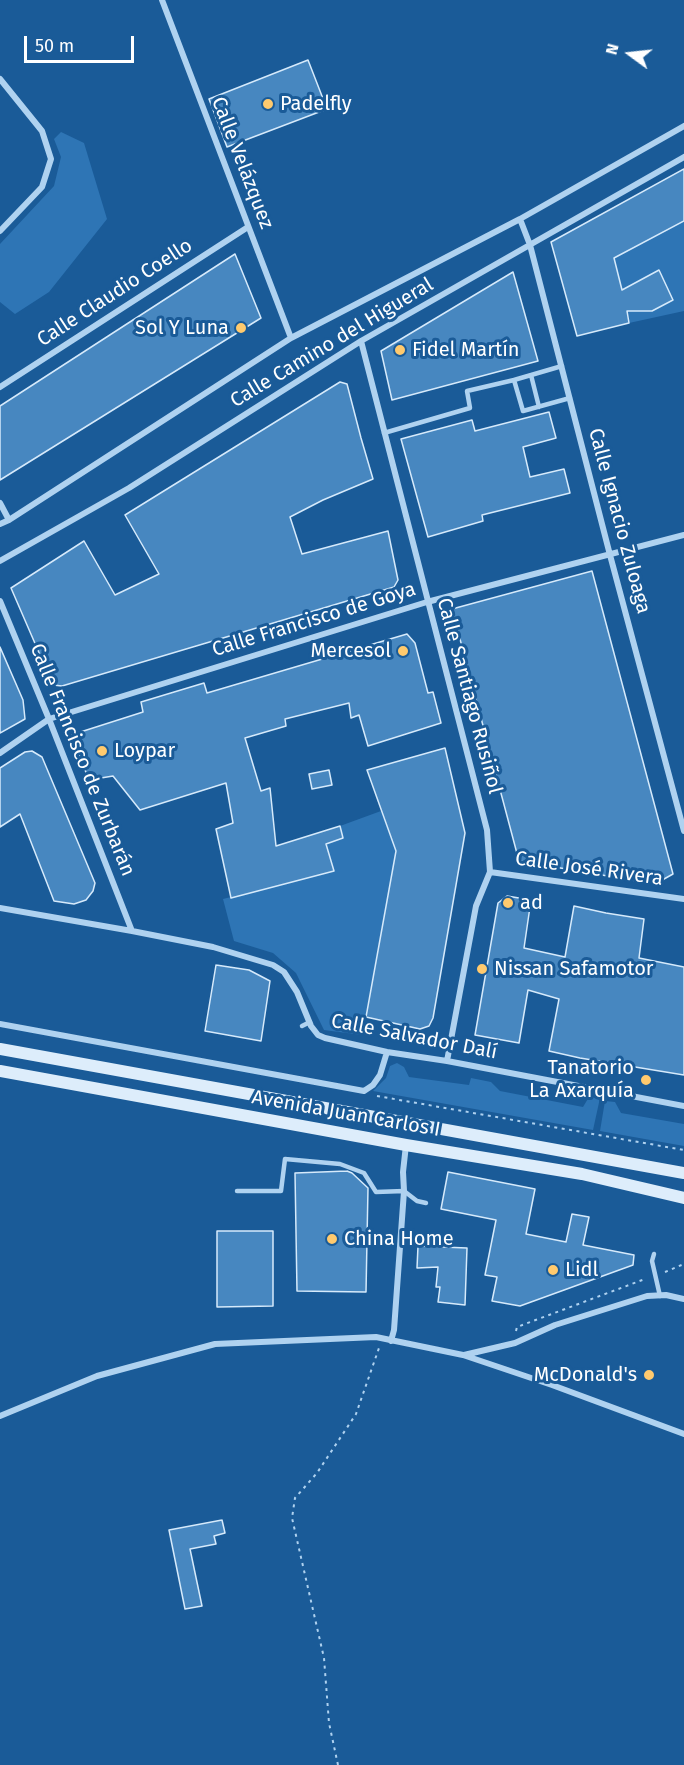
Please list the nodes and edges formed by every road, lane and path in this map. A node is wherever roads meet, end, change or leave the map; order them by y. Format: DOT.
graph roads {
  1 [pos="162,0"];
  2 [pos="0,79"];
  3 [pos="684,126"];
  4 [pos="684,157"];
  5 [pos="520,219"];
  6 [pos="248,227"];
  7 [pos="0,231"];
  8 [pos="530,245"];
  9 [pos="291,338"];
  10 [pos="361,342"];
  11 [pos="562,366"];
  12 [pos="531,375"];
  13 [pos="514,380"];
  14 [pos="0,387"];
  15 [pos="570,398"];
  16 [pos="539,406"];
  17 [pos="384,434"];
  18 [pos="0,503"];
  19 [pos="9,520"];
  20 [pos="0,524"];
  21 [pos="684,535"];
  22 [pos="610,555"];
  23 [pos="0,561"];
  24 [pos="0,601"];
  25 [pos="427,602"];
  26 [pos="49,719"];
  27 [pos="0,753"];
  28 [pos="684,831"];
  29 [pos="490,872"];
  30 [pos="684,899"];
  31 [pos="0,908"];
  32 [pos="132,931"];
  33 [pos="310,1022"];
  34 [pos="0,1024"];
  35 [pos="302,1026"];
  36 [pos="0,1049"];
  37 [pos="387,1052"];
  38 [pos="447,1061"];
  39 [pos="0,1071"];
  40 [pos="684,1106"];
  41 [pos="498,1117"];
  42 [pos="406,1145"];
  43 [pos="684,1150"];
  44 [pos="684,1173"];
  45 [pos="237,1191"];
  46 [pos="404,1191"];
  47 [pos="684,1198"];
  48 [pos="426,1203"];
  49 [pos="654,1254"];
  50 [pos="684,1264"];
  51 [pos="655,1275"];
  52 [pos="660,1296"];
  53 [pos="684,1299"];
  54 [pos="376,1337"];
  55 [pos="391,1341"];
  56 [pos="515,1343"];
  57 [pos="463,1355"];
  58 [pos="0,1416"];
  59 [pos="684,1434"];
  60 [pos="338,1765"];
  1 -- 6 [label="street, Calle Velázquez"];
  2 -- 7 [label="street"];
  3 -- 5 [label="street, Calle Camino del Higueral"];
  4 -- 8 [label="street, Calle Camino del Higueral"];
  5 -- 8 [label="street, Calle Ignacio Zuloaga"];
  5 -- 9 [label="street, Calle Camino del Higueral"];
  6 -- 9 [label="street, Calle Velázquez"];
  6 -- 14 [label="street, Calle Claudio Coello"];
  8 -- 10 [label="street, Calle Camino del Higueral"];
  8 -- 11 [label="street, Calle Ignacio Zuloaga"];
  9 -- 19 [label="street, Calle Camino del Higueral"];
  10 -- 17 [label="street, Calle Santiago Rusiñol"];
  10 -- 23 [label="street, Calle Camino del Higueral"];
  11 -- 12 [label="lane"];
  11 -- 15 [label="street, Calle Ignacio Zuloaga"];
  12 -- 13 [label="lane"];
  12 -- 16 [label="lane"];
  13 -- 16 [label="lane"];
  13 -- 17 [label="lane"];
  15 -- 16 [label="lane"];
  15 -- 22 [label="street, Calle Ignacio Zuloaga"];
  17 -- 25 [label="street, Calle Santiago Rusiñol"];
  18 -- 19 [label="street"];
  19 -- 20 [label="street, Calle Camino del Higueral"];
  21 -- 22 [label="street, Calle Francisco de Goya"];
  22 -- 25 [label="street, Calle Francisco de Goya"];
  22 -- 28 [label="street, Calle Ignacio Zuloaga"];
  24 -- 26 [label="street, Calle Francisco de Zurbarán"];
  25 -- 26 [label="street, Calle Francisco de Goya"];
  25 -- 29 [label="street, Calle Santiago Rusiñol"];
  26 -- 27 [label="street, Calle Francisco de Goya"];
  26 -- 32 [label="street, Calle Francisco de Zurbarán"];
  29 -- 30 [label="street, Calle José Rivera"];
  29 -- 38 [label="street, Calle Santiago Rusiñol"];
  31 -- 32 [label="street, Calle Salvador Dalí"];
  32 -- 33 [label="street, Calle Salvador Dalí"];
  33 -- 35 [label="lane"];
  33 -- 37 [label="street, Calle Salvador Dalí"];
  34 -- 37 [label="street"];
  36 -- 44 [label="street, Avenida Juan Carlos I"];
  37 -- 38 [label="street, Calle Salvador Dalí"];
  38 -- 40 [label="street, Calle Salvador Dalí"];
  39 -- 42 [label="street, Avenida Juan Carlos I"];
  41 -- 43 [label="path"];
  42 -- 46 [label="street"];
  42 -- 47 [label="street, Avenida Juan Carlos I"];
  45 -- 46 [label="lane"];
  46 -- 48 [label="lane"];
  46 -- 55 [label="street"];
  49 -- 51 [label="lane"];
  50 -- 51 [label="path"];
  51 -- 52 [label="lane"];
  51 -- 56 [label="path"];
  52 -- 53 [label="street"];
  52 -- 56 [label="street"];
  54 -- 55 [label="street"];
  54 -- 58 [label="street"];
  54 -- 60 [label="path"];
  55 -- 57 [label="street"];
  56 -- 57 [label="street"];
  57 -- 59 [label="street"];
}
